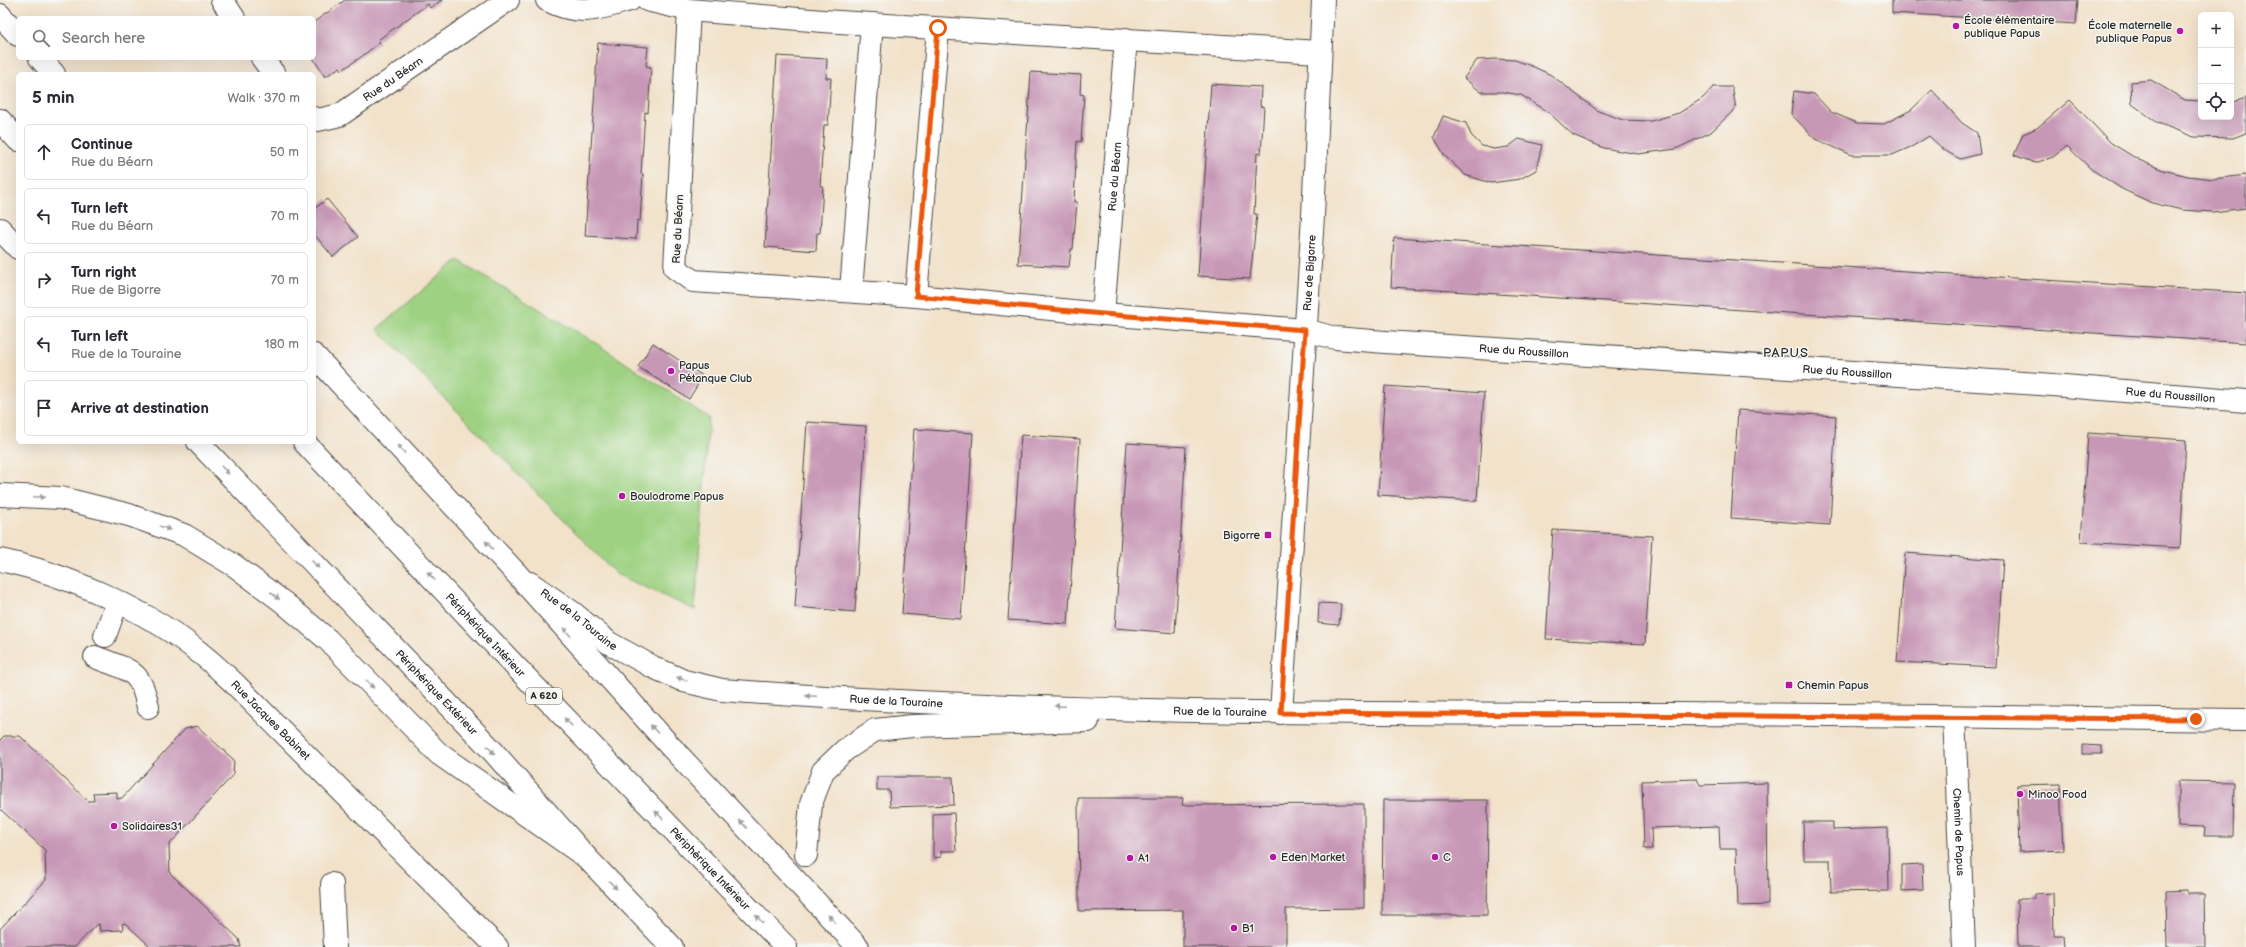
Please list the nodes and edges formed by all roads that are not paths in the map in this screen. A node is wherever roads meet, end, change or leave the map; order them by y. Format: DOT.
graph roads {
  1 [pos="222,0"];
  2 [pos="508,0"];
  3 [pos="547,0"];
  4 [pos="630,0"];
  5 [pos="647,0"];
  6 [pos="1323,0"];
  7 [pos="689,10"];
  8 [pos="0,15"];
  9 [pos="233,16"];
  10 [pos="872,24"];
  11 [pos="938,28"];
  12 [pos="16,33"];
  13 [pos="1126,39"];
  14 [pos="1319,52"];
  15 [pos="42,60"];
  16 [pos="264,60"];
  17 [pos="52,72"];
  18 [pos="272,72"];
  19 [pos="316,119"];
  20 [pos="0,120"];
  21 [pos="16,138"];
  22 [pos="0,229"];
  23 [pos="16,246"];
  24 [pos="851,291"];
  25 [pos="916,296"];
  26 [pos="1103,314"];
  27 [pos="1305,330"];
  28 [pos="316,357"];
  29 [pos="2246,401"];
  30 [pos="200,444"];
  31 [pos="306,444"];
  32 [pos="0,495"];
  33 [pos="0,560"];
  34 [pos="516,573"];
  35 [pos="118,602"];
  36 [pos="105,636"];
  37 [pos="95,657"];
  38 [pos="148,707"];
  39 [pos="1281,713"];
  40 [pos="1954,717"];
  41 [pos="2246,720"];
  42 [pos="806,855"];
  43 [pos="586,857"];
  44 [pos="332,884"];
  45 [pos="335,947"];
  46 [pos="497,947"];
  47 [pos="672,947"];
  48 [pos="786,947"];
  49 [pos="858,947"];
  50 [pos="1964,947"];
  1 -- 9 [label="main road"];
  2 -- 19 [label="main road, Rue du Béarn"];
  3 -- 4 [label="main road"];
  5 -- 7 [label="main road"];
  6 -- 14 [label="main road, Rue de Bigorre"];
  7 -- 10 [label="main road"];
  7 -- 24 [label="main road, Rue du Béarn"];
  8 -- 12 [label="main road"];
  10 -- 11 [label="main road"];
  10 -- 24 [label="main road"];
  11 -- 13 [label="main road"];
  11 -- 25 [label="main road"];
  13 -- 14 [label="main road"];
  13 -- 26 [label="main road, Rue du Béarn"];
  14 -- 27 [label="main road, Rue de Bigorre"];
  15 -- 17 [label="main road"];
  16 -- 18 [label="main road"];
  20 -- 21 [label="main road"];
  22 -- 23 [label="main road"];
  24 -- 25 [label="main road, Rue du Béarn"];
  25 -- 26 [label="main road, Rue du Béarn"];
  26 -- 27 [label="main road, Rue du Béarn"];
  27 -- 29 [label="main road, Rue du Roussillon"];
  27 -- 39 [label="main road, Rue de Bigorre"];
  34 -- 28 [label="main road, one-way"];
  30 -- 43 [label="main road, Périphérique Extérieur, one-way"];
  48 -- 31 [label="main road, Périphérique Intérieur / A 620, one-way"];
  32 -- 43 [label="main road, one-way"];
  33 -- 35 [label="main road, Rue Jacques Babinet"];
  39 -- 34 [label="main road, Rue de la Touraine, one-way"];
  49 -- 34 [label="main road, one-way"];
  35 -- 36 [label="main road"];
  35 -- 46 [label="main road, Rue Jacques Babinet"];
  37 -- 38 [label="main road"];
  39 -- 40 [label="main road, Rue de la Touraine"];
  39 -- 42 [label="main road"];
  40 -- 41 [label="main road, Rue de la Touraine"];
  40 -- 50 [label="main road, Chemin de Papus"];
  43 -- 47 [label="main road, Périphérique Extérieur, one-way"];
  44 -- 45 [label="main road"];
}
